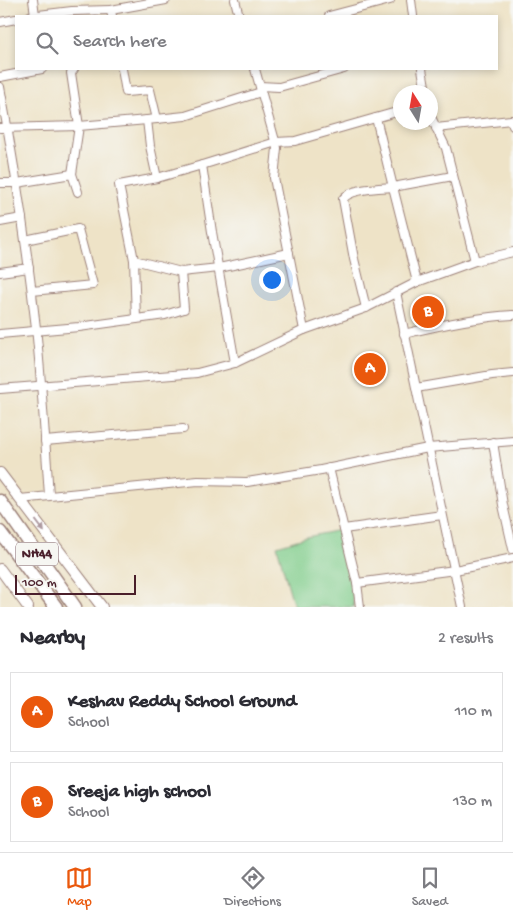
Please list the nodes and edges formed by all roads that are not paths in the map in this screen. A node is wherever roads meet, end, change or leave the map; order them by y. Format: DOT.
graph roads {
  1 [pos="33,0"];
  2 [pos="166,0"];
  3 [pos="235,0"];
  4 [pos="390,0"];
  5 [pos="411,0"];
  6 [pos="111,13"];
  7 [pos="72,14"];
  8 [pos="32,15"];
  9 [pos="52,15"];
  10 [pos="240,15"];
  11 [pos="332,15"];
  12 [pos="413,15"];
  13 [pos="15,19"];
  14 [pos="0,22"];
  15 [pos="37,70"];
  16 [pos="70,70"];
  17 [pos="122,70"];
  18 [pos="255,70"];
  19 [pos="340,70"];
  20 [pos="422,70"];
  21 [pos="0,78"];
  22 [pos="425,85"];
  23 [pos="0,87"];
  24 [pos="261,89"];
  25 [pos="393,113"];
  26 [pos="376,118"];
  27 [pos="157,119"];
  28 [pos="147,120"];
  29 [pos="79,126"];
  30 [pos="513,126"];
  31 [pos="4,127"];
  32 [pos="438,128"];
  33 [pos="437,130"];
  34 [pos="276,142"];
  35 [pos="202,165"];
  36 [pos="72,174"];
  37 [pos="453,176"];
  38 [pos="157,178"];
  39 [pos="0,183"];
  40 [pos="17,183"];
  41 [pos="393,187"];
  42 [pos="78,192"];
  43 [pos="22,218"];
  44 [pos="0,222"];
  45 [pos="25,240"];
  46 [pos="513,252"];
  47 [pos="289,253"];
  48 [pos="134,260"];
  49 [pos="475,261"];
  50 [pos="29,268"];
  51 [pos="219,268"];
  52 [pos="0,272"];
  53 [pos="181,272"];
  54 [pos="417,282"];
  55 [pos="32,291"];
  56 [pos="396,292"];
  57 [pos="366,308"];
  58 [pos="513,315"];
  59 [pos="136,319"];
  60 [pos="36,330"];
  61 [pos="304,330"];
  62 [pos="0,334"];
  63 [pos="404,334"];
  64 [pos="235,363"];
  65 [pos="513,373"];
  66 [pos="41,386"];
  67 [pos="416,388"];
  68 [pos="0,389"];
  69 [pos="183,429"];
  70 [pos="45,441"];
  71 [pos="513,441"];
  72 [pos="493,442"];
  73 [pos="428,448"];
  74 [pos="329,468"];
  75 [pos="0,473"];
  76 [pos="49,495"];
  77 [pos="20,499"];
  78 [pos="0,501"];
  79 [pos="513,504"];
  80 [pos="503,505"];
  81 [pos="442,515"];
  82 [pos="344,529"];
  83 [pos="0,532"];
  84 [pos="513,549"];
  85 [pos="513,558"];
  86 [pos="0,569"];
  87 [pos="455,570"];
  88 [pos="357,583"];
  89 [pos="28,607"];
  90 [pos="56,607"];
  91 [pos="75,607"];
  92 [pos="102,607"];
  93 [pos="360,607"];
  94 [pos="462,607"];
  1 -- 8 [label="street"];
  2 -- 6 [label="street"];
  3 -- 10 [label="street"];
  4 -- 11 [label="street"];
  5 -- 12 [label="street"];
  6 -- 7 [label="street"];
  7 -- 9 [label="street"];
  13 -- 14 [label="street"];
  15 -- 21 [label="street"];
  16 -- 29 [label="street"];
  17 -- 27 [label="street"];
  18 -- 24 [label="street"];
  19 -- 24 [label="street"];
  20 -- 22 [label="street"];
  23 -- 31 [label="street"];
  24 -- 27 [label="street"];
  24 -- 34 [label="street"];
  25 -- 26 [label="street"];
  26 -- 34 [label="street"];
  26 -- 41 [label="street"];
  27 -- 28 [label="street"];
  28 -- 29 [label="street"];
  28 -- 38 [label="street"];
  29 -- 31 [label="street"];
  29 -- 36 [label="street"];
  30 -- 32 [label="street"];
  31 -- 40 [label="street"];
  33 -- 37 [label="street"];
  34 -- 35 [label="street"];
  34 -- 47 [label="street"];
  35 -- 38 [label="street"];
  35 -- 51 [label="street"];
  36 -- 40 [label="street"];
  36 -- 42 [label="street"];
  37 -- 41 [label="street"];
  37 -- 49 [label="street"];
  38 -- 48 [label="street"];
  39 -- 40 [label="street"];
  40 -- 43 [label="street"];
  41 -- 54 [label="street"];
  41 -- 57 [label="street"];
  43 -- 44 [label="street"];
  43 -- 45 [label="street"];
  45 -- 50 [label="street"];
  45 -- 55 [label="street"];
  46 -- 49 [label="street"];
  47 -- 51 [label="street"];
  47 -- 61 [label="street"];
  48 -- 53 [label="street"];
  48 -- 59 [label="street"];
  49 -- 54 [label="street"];
  50 -- 52 [label="street"];
  50 -- 55 [label="street"];
  51 -- 53 [label="street"];
  51 -- 64 [label="street"];
  53 -- 59 [label="street"];
  54 -- 56 [label="street"];
  55 -- 60 [label="street"];
  56 -- 57 [label="street"];
  56 -- 63 [label="street"];
  57 -- 61 [label="street"];
  58 -- 63 [label="street"];
  59 -- 60 [label="street"];
  60 -- 62 [label="street"];
  60 -- 66 [label="street"];
  61 -- 64 [label="street"];
  63 -- 67 [label="street"];
  64 -- 66 [label="street"];
  65 -- 67 [label="street"];
  66 -- 68 [label="street"];
  66 -- 70 [label="street"];
  67 -- 73 [label="street"];
  69 -- 70 [label="street"];
  70 -- 76 [label="street"];
  71 -- 72 [label="street"];
  72 -- 73 [label="street"];
  72 -- 80 [label="street"];
  73 -- 74 [label="street"];
  73 -- 81 [label="street"];
  74 -- 76 [label="street"];
  74 -- 82 [label="street"];
  75 -- 77 [label="street"];
  76 -- 77 [label="street"];
  77 -- 92 [label="street, one-way"];
  78 -- 91 [label="highway, NH44"];
  79 -- 80 [label="street"];
  80 -- 84 [label="street"];
  81 -- 82 [label="street"];
  81 -- 87 [label="street"];
  82 -- 88 [label="street"];
  83 -- 90 [label="highway, NH44"];
  85 -- 87 [label="street"];
  86 -- 89 [label="street"];
  87 -- 88 [label="street"];
  87 -- 94 [label="street"];
  88 -- 93 [label="street"];
}
